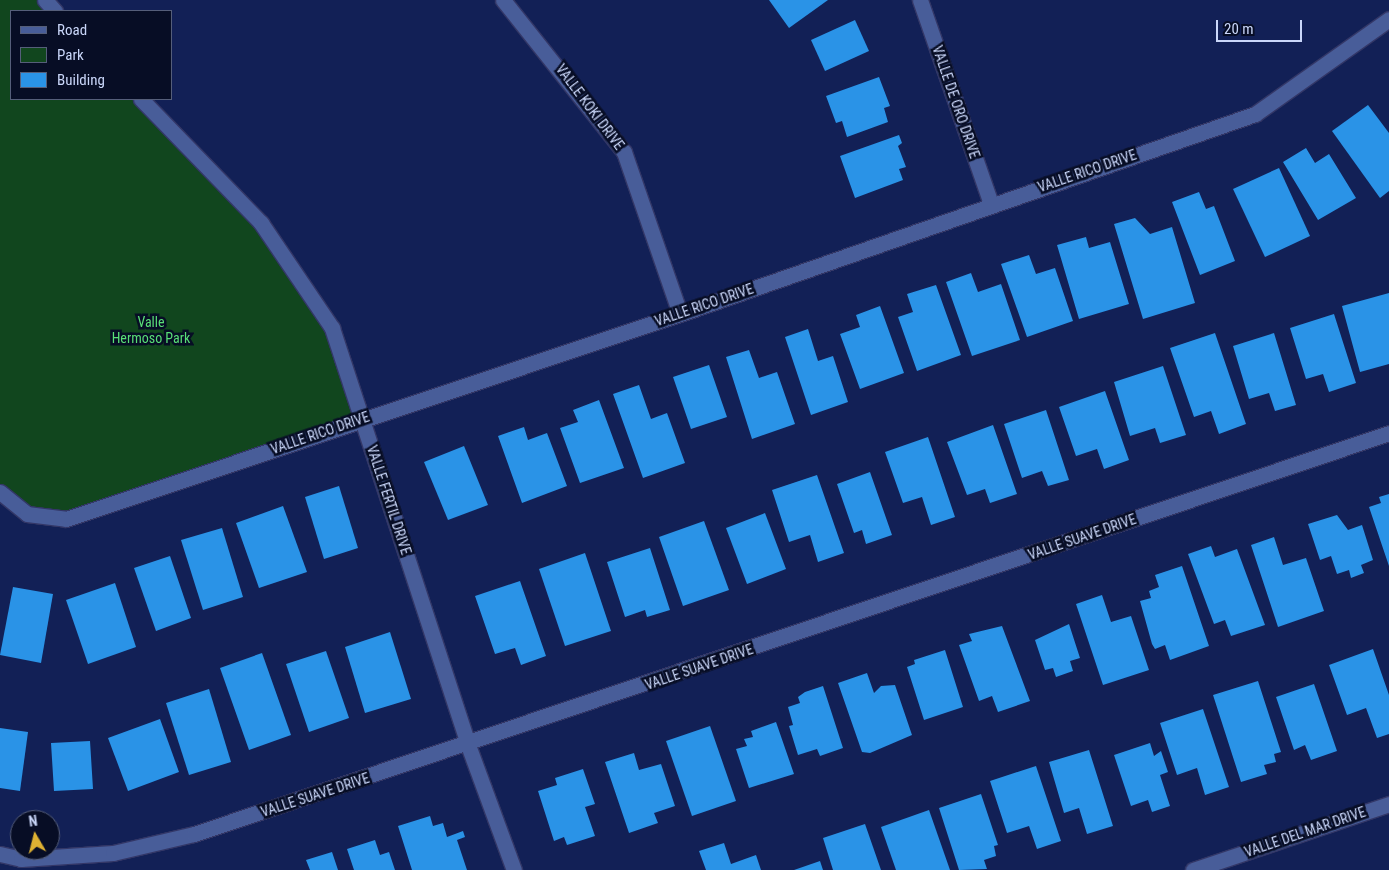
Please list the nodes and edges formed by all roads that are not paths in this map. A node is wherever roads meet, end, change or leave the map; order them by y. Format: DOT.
graph roads {
  1 [pos="44,0"];
  2 [pos="503,0"];
  3 [pos="920,0"];
  4 [pos="55,10"];
  5 [pos="1389,19"];
  6 [pos="142,100"];
  7 [pos="991,204"];
  8 [pos="680,314"];
  9 [pos="362,418"];
  10 [pos="1389,433"];
  11 [pos="0,492"];
  12 [pos="468,745"];
  13 [pos="1389,804"];
  14 [pos="0,854"];
  15 [pos="514,870"];
  16 [pos="1194,870"];
  1 -- 4 [label="street"];
  2 -- 8 [label="street, VALLE KOKI DRIVE"];
  3 -- 7 [label="street, VALLE DE ORO DRIVE"];
  5 -- 7 [label="street, VALLE RICO DRIVE"];
  6 -- 9 [label="street, VALLE FERTIL DRIVE"];
  7 -- 8 [label="street, VALLE RICO DRIVE"];
  8 -- 9 [label="street, VALLE RICO DRIVE"];
  9 -- 11 [label="street, VALLE RICO DRIVE"];
  9 -- 12 [label="street, VALLE FERTIL DRIVE"];
  10 -- 12 [label="street, VALLE SUAVE DRIVE"];
  12 -- 14 [label="street, VALLE SUAVE DRIVE"];
  12 -- 15 [label="street, VALLE FERTIL DRIVE"];
  13 -- 16 [label="street, VALLE DEL MAR DRIVE"];
}
